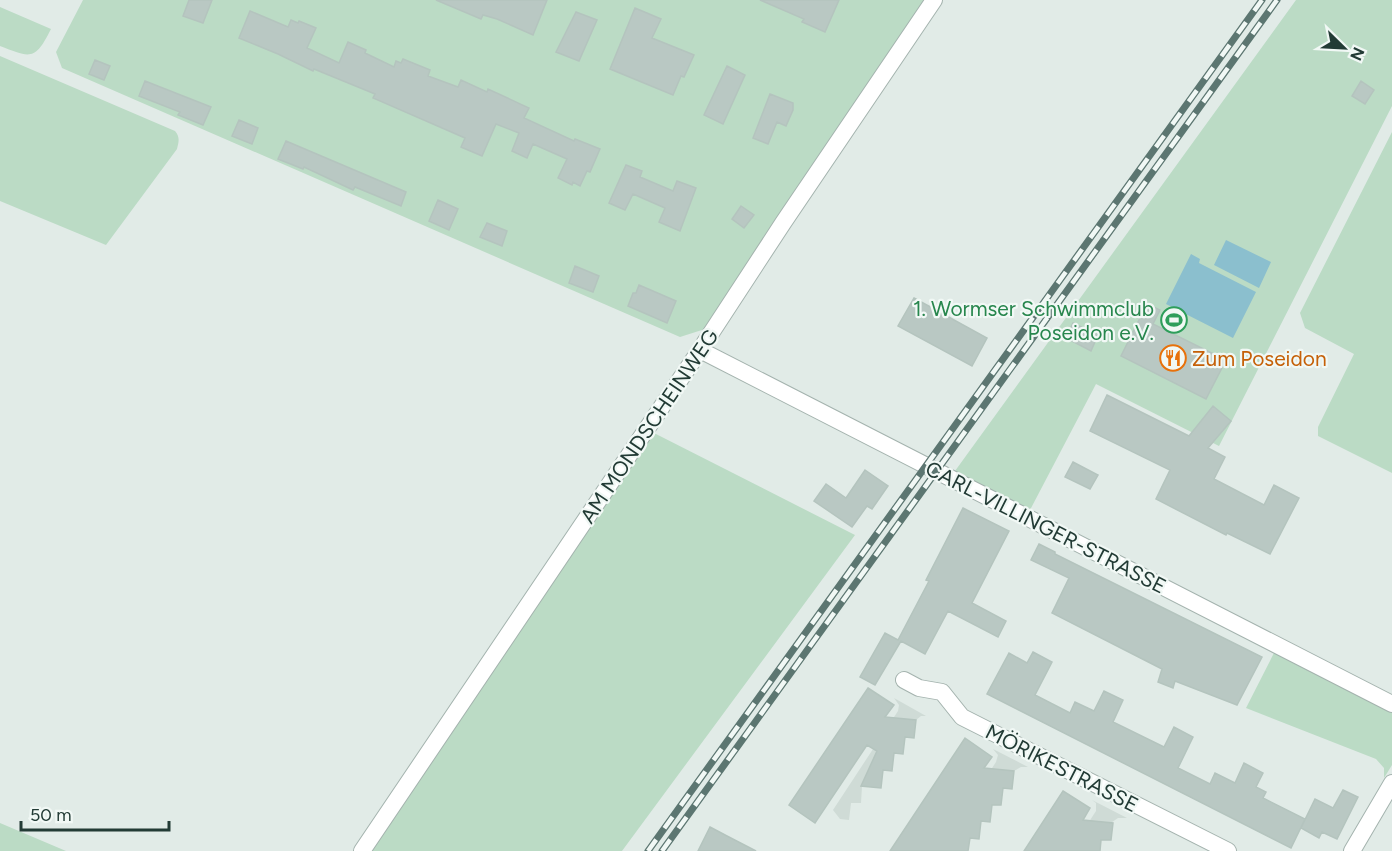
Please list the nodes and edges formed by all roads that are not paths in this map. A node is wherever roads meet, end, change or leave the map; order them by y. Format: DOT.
graph roads {
  1 [pos="934,0"];
  2 [pos="700,350"];
  3 [pos="904,680"];
  4 [pos="1392,704"];
  5 [pos="1392,783"];
  6 [pos="362,851"];
  7 [pos="1228,851"];
  8 [pos="1352,851"];
  1 -- 2 [label="street, AM MONDSCHEINWEG"];
  2 -- 4 [label="street, CARL-VILLINGER-STRASSE"];
  2 -- 6 [label="street, AM MONDSCHEINWEG"];
  3 -- 7 [label="street, MÖRIKESTRASSE"];
  5 -- 8 [label="street"];
}
